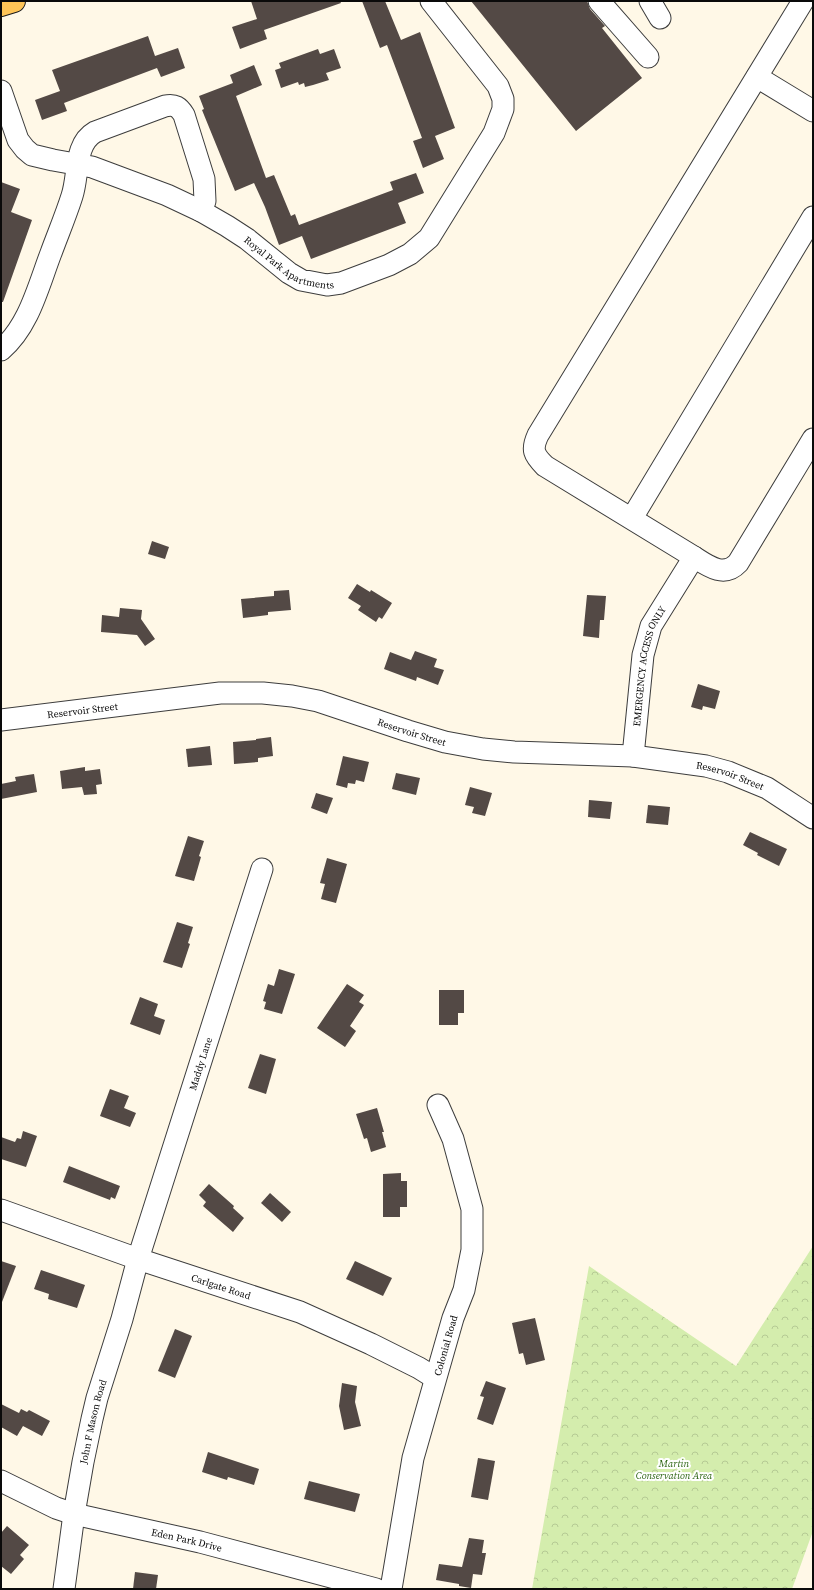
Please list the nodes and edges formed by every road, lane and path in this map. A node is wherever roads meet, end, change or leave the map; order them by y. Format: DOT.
graph roads {
  1 [pos="431,1"];
  2 [pos="599,1"];
  3 [pos="803,1"];
  4 [pos="648,56"];
  5 [pos="757,77"];
  6 [pos="1,91"];
  7 [pos="813,111"];
  8 [pos="78,164"];
  9 [pos="201,211"];
  10 [pos="813,217"];
  11 [pos="1,350"];
  12 [pos="813,439"];
  13 [pos="632,518"];
  14 [pos="694,558"];
  15 [pos="1,720"];
  16 [pos="633,756"];
  17 [pos="813,818"];
  18 [pos="262,869"];
  19 [pos="438,1104"];
  20 [pos="1,1210"];
  21 [pos="138,1258"];
  22 [pos="435,1378"];
  23 [pos="1,1481"];
  24 [pos="74,1514"];
  25 [pos="64,1589"];
  26 [pos="376,1589"];
  27 [pos="391,1589"];
  1 -- 9 [label="street, Royal Park Apartments"];
  2 -- 4 [label="street"];
  3 -- 5 [label="street"];
  5 -- 7 [label="street"];
  5 -- 13 [label="street"];
  6 -- 8 [label="street, Royal Park Apartments"];
  8 -- 9 [label="street, Royal Park Apartments"];
  8 -- 9 [label="street"];
  8 -- 11 [label="street"];
  10 -- 13 [label="street"];
  12 -- 14 [label="street"];
  13 -- 14 [label="street"];
  14 -- 16 [label="street, EMERGENCY ACCESS ONLY"];
  15 -- 16 [label="street, Reservoir Street"];
  16 -- 17 [label="street, Reservoir Street"];
  18 -- 21 [label="street, Maddy Lane"];
  19 -- 22 [label="street, Colonial Road"];
  20 -- 21 [label="street, Carlgate Road"];
  21 -- 22 [label="street, Carlgate Road"];
  21 -- 24 [label="street, John F Mason Road"];
  22 -- 27 [label="street, Colonial Road"];
  23 -- 24 [label="street, Eden Park Drive"];
  24 -- 25 [label="street, John F Mason Road"];
  24 -- 26 [label="street, Eden Park Drive"];
}
